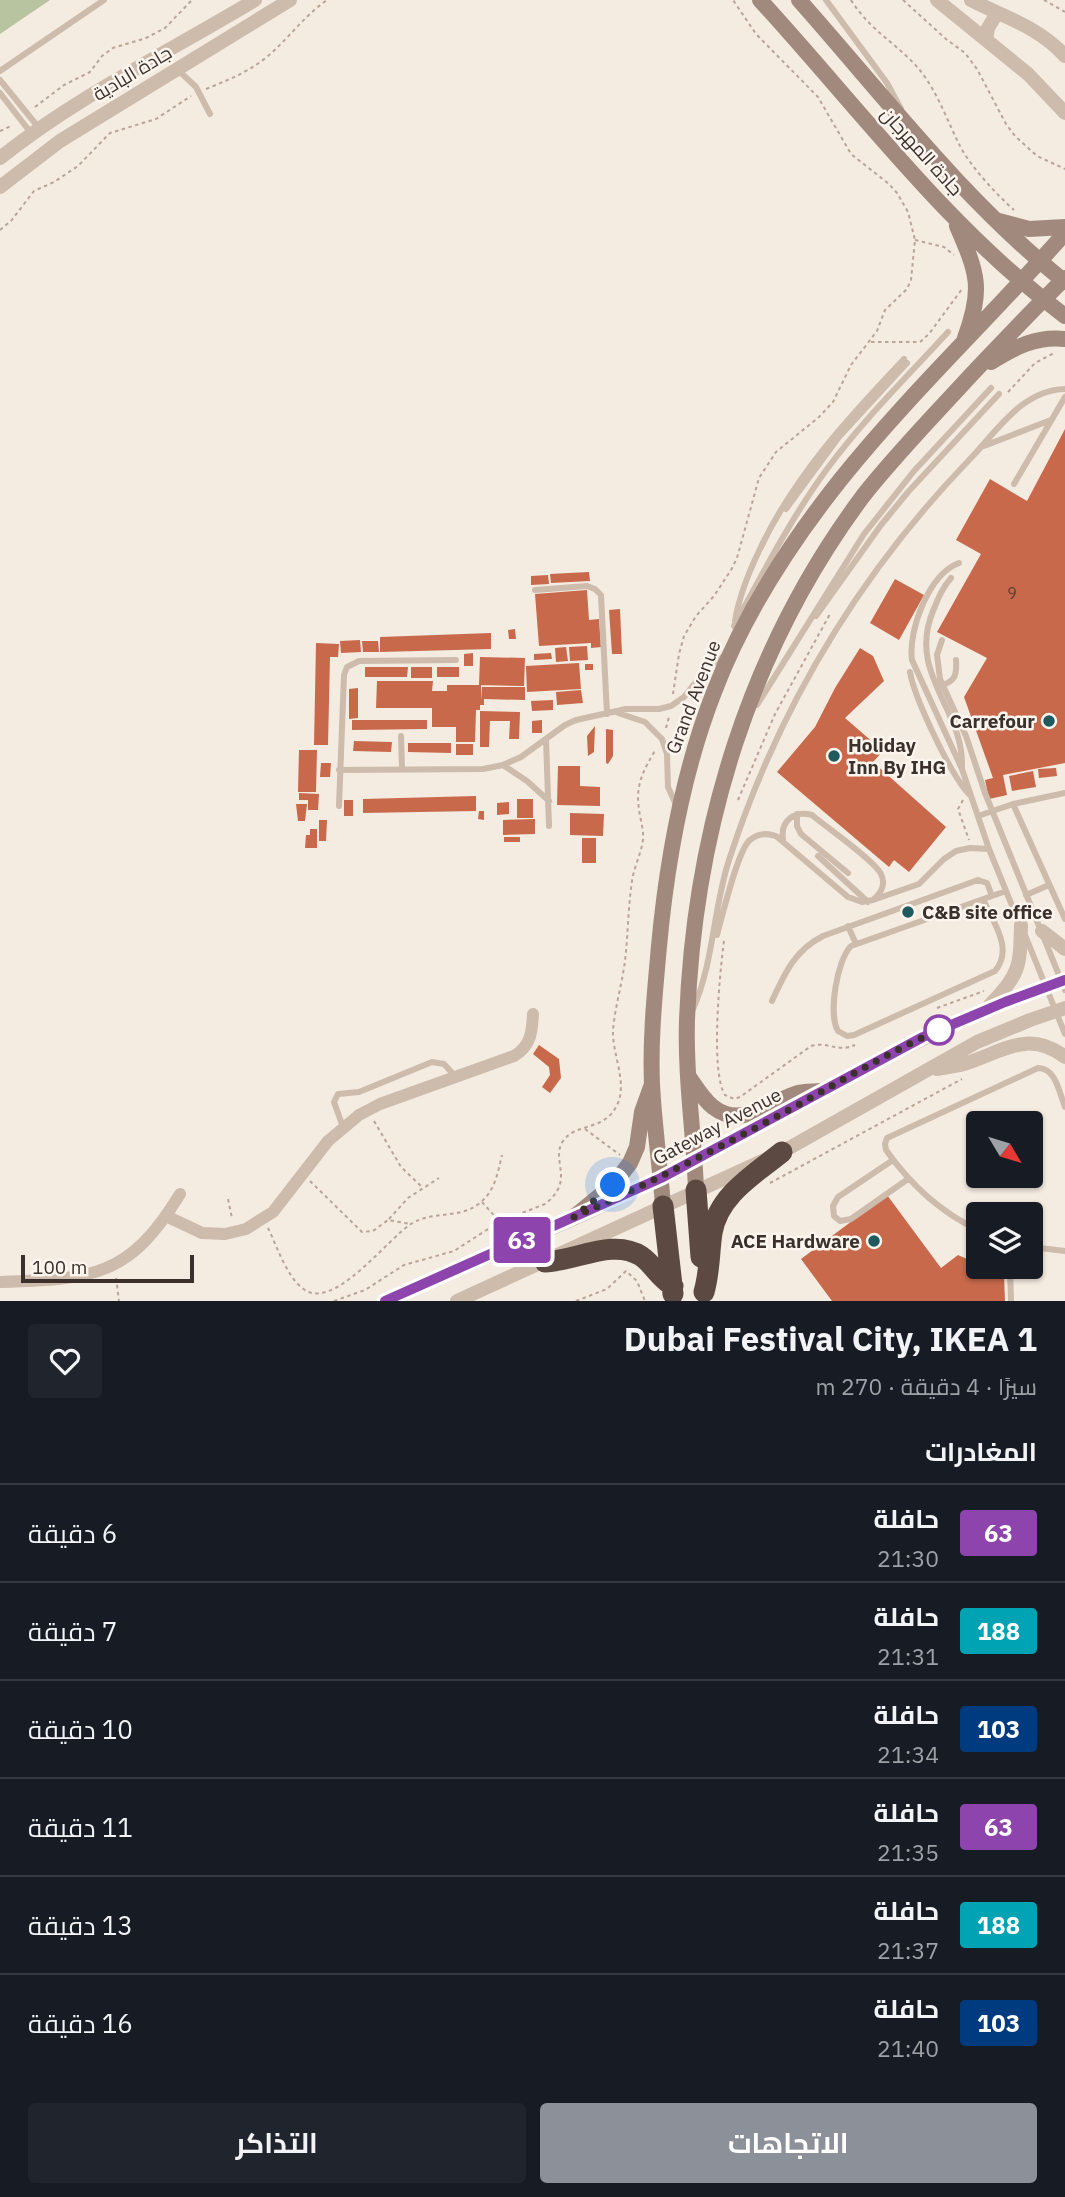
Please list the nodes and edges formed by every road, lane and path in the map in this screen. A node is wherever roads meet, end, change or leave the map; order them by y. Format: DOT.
graph roads {
  1 [pos="104,0"];
  2 [pos="192,0"];
  3 [pos="255,0"];
  4 [pos="290,0"];
  5 [pos="327,0"];
  6 [pos="733,0"];
  7 [pos="760,0"];
  8 [pos="799,0"];
  9 [pos="827,0"];
  10 [pos="851,0"];
  11 [pos="903,0"];
  12 [pos="937,0"];
  13 [pos="971,0"];
  14 [pos="1044,0"];
  15 [pos="990,7"];
  16 [pos="1065,12"];
  17 [pos="986,40"];
  18 [pos="1065,56"];
  19 [pos="176,69"];
  20 [pos="0,71"];
  21 [pos="0,80"];
  22 [pos="198,92"];
  23 [pos="0,93"];
  24 [pos="27,113"];
  25 [pos="1065,113"];
  26 [pos="210,114"];
  27 [pos="20,119"];
  28 [pos="910,130"];
  29 [pos="0,131"];
  30 [pos="35,131"];
  31 [pos="0,158"];
  32 [pos="1065,169"];
  33 [pos="0,187"];
  34 [pos="1017,213"];
  35 [pos="954,218"];
  36 [pos="994,220"];
  37 [pos="1065,228"];
  38 [pos="0,230"];
  39 [pos="1065,233"];
  40 [pos="915,240"];
  41 [pos="1040,261"];
  42 [pos="959,262"];
  43 [pos="1064,280"];
  44 [pos="1021,282"];
  45 [pos="963,286"];
  46 [pos="1043,300"];
  47 [pos="1065,316"];
  48 [pos="948,332"];
  49 [pos="1065,339"];
  50 [pos="870,342"];
  51 [pos="962,344"];
  52 [pos="906,361"];
  53 [pos="971,374"];
  54 [pos="991,388"];
  55 [pos="1065,389"];
  56 [pos="999,394"];
  57 [pos="1065,397"];
  58 [pos="1051,420"];
  59 [pos="982,447"];
  60 [pos="1014,484"];
  61 [pos="959,563"];
  62 [pos="951,578"];
  63 [pos="535,590"];
  64 [pos="734,626"];
  65 [pos="942,640"];
  66 [pos="733,647"];
  67 [pos="456,660"];
  68 [pos="956,660"];
  69 [pos="910,673"];
  70 [pos="769,684"];
  71 [pos="940,686"];
  72 [pos="671,706"];
  73 [pos="618,713"];
  74 [pos="607,714"];
  75 [pos="401,736"];
  76 [pos="546,739"];
  77 [pos="662,739"];
  78 [pos="736,739"];
  79 [pos="503,765"];
  80 [pos="402,769"];
  81 [pos="962,769"];
  82 [pos="339,770"];
  83 [pos="1065,793"];
  84 [pos="972,797"];
  85 [pos="549,801"];
  86 [pos="1013,804"];
  87 [pos="339,806"];
  88 [pos="678,810"];
  89 [pos="993,811"];
  90 [pos="797,814"];
  91 [pos="978,817"];
  92 [pos="549,826"];
  93 [pos="783,841"];
  94 [pos="970,848"];
  95 [pos="989,849"];
  96 [pos="818,856"];
  97 [pos="848,873"];
  98 [pos="1049,885"];
  99 [pos="1006,891"];
  100 [pos="1026,895"];
  101 [pos="992,896"];
  102 [pos="983,900"];
  103 [pos="870,901"];
  104 [pos="1065,919"];
  105 [pos="1021,925"];
  106 [pos="848,926"];
  107 [pos="1042,931"];
  108 [pos="724,941"];
  109 [pos="856,944"];
  110 [pos="1065,949"];
  111 [pos="707,967"];
  112 [pos="1064,984"];
  113 [pos="1046,986"];
  114 [pos="988,989"];
  115 [pos="772,1001"];
  116 [pos="934,1009"];
  117 [pos="986,1009"];
  118 [pos="1060,1010"];
  119 [pos="533,1014"];
  120 [pos="687,1024"];
  121 [pos="1065,1034"];
  122 [pos="861,1042"];
  123 [pos="1065,1056"];
  124 [pos="925,1070"];
  125 [pos="455,1076"];
  126 [pos="688,1076"];
  127 [pos="964,1078"];
  128 [pos="652,1085"];
  129 [pos="822,1091"];
  130 [pos="1065,1107"];
  131 [pos="368,1110"];
  132 [pos="343,1127"];
  133 [pos="584,1129"];
  134 [pos="782,1152"];
  135 [pos="502,1154"];
  136 [pos="695,1160"];
  137 [pos="893,1160"];
  138 [pos="630,1163"];
  139 [pos="303,1174"];
  140 [pos="439,1178"];
  141 [pos="661,1178"];
  142 [pos="908,1179"];
  143 [pos="769,1184"];
  144 [pos="422,1187"];
  145 [pos="696,1190"];
  146 [pos="180,1194"];
  147 [pos="228,1199"];
  148 [pos="482,1202"];
  149 [pos="663,1206"];
  150 [pos="166,1216"];
  151 [pos="574,1217"];
  152 [pos="264,1220"];
  153 [pos="388,1220"];
  154 [pos="499,1222"];
  155 [pos="966,1223"];
  156 [pos="411,1224"];
  157 [pos="236,1233"];
  158 [pos="1043,1248"];
  159 [pos="1065,1251"];
  160 [pos="545,1262"];
  161 [pos="114,1265"];
  162 [pos="1010,1279"];
  163 [pos="0,1282"];
  164 [pos="672,1296"];
  165 [pos="704,1296"];
  166 [pos="119,1301"];
  167 [pos="334,1301"];
  168 [pos="385,1301"];
  169 [pos="457,1301"];
  170 [pos="576,1301"];
  171 [pos="645,1301"];
  172 [pos="1011,1301"];
  1 -- 20 [label="lane"];
  2 -- 24 [label="path"];
  3 -- 30 [label="street, جادة البادية"];
  4 -- 19 [label="street, جادة البادية"];
  5 -- 22 [label="path"];
  6 -- 40 [label="path"];
  7 -- 35 [label="main road, جادة المهرجان"];
  8 -- 28 [label="main road, جادة المهرجان"];
  9 -- 28 [label="lane"];
  10 -- 34 [label="path"];
  11 -- 32 [label="path"];
  12 -- 17 [label="street"];
  13 -- 15 [label="street"];
  14 -- 16 [label="path"];
  15 -- 17 [label="street"];
  15 -- 18 [label="street"];
  17 -- 25 [label="street"];
  19 -- 22 [label="lane"];
  19 -- 33 [label="street, جادة البادية"];
  21 -- 24 [label="lane"];
  22 -- 26 [label="lane"];
  22 -- 38 [label="path"];
  23 -- 27 [label="lane"];
  24 -- 30 [label="lane"];
  27 -- 29 [label="path"];
  27 -- 30 [label="lane"];
  28 -- 36 [label="main road, جادة المهرجان"];
  30 -- 31 [label="street, جادة البادية"];
  35 -- 44 [label="main road, جادة المهرجان"];
  35 -- 51 [label="main road"];
  36 -- 37 [label="main road"];
  36 -- 41 [label="main road, جادة المهرجان"];
  39 -- 41 [label="main road, Grand Avenue"];
  40 -- 42 [label="path"];
  40 -- 50 [label="path"];
  41 -- 43 [label="main road, جادة المهرجان"];
  41 -- 44 [label="main road, Grand Avenue"];
  43 -- 46 [label="main road"];
  44 -- 46 [label="main road, جادة المهرجان"];
  44 -- 51 [label="main road, Grand Avenue"];
  45 -- 50 [label="path"];
  46 -- 47 [label="main road, جادة المهرجان"];
  46 -- 53 [label="main road"];
  48 -- 64 [label="lane"];
  49 -- 53 [label="main road"];
  50 -- 72 [label="path"];
  51 -- 66 [label="main road, Grand Avenue"];
  52 -- 64 [label="lane"];
  53 -- 78 [label="main road"];
  54 -- 70 [label="lane"];
  55 -- 59 [label="lane"];
  56 -- 70 [label="lane"];
  57 -- 58 [label="lane"];
  58 -- 59 [label="lane"];
  58 -- 60 [label="lane"];
  59 -- 111 [label="lane"];
  61 -- 81 [label="lane"];
  62 -- 71 [label="lane"];
  63 -- 74 [label="lane"];
  64 -- 66 [label="lane"];
  65 -- 71 [label="lane"];
  66 -- 72 [label="lane"];
  66 -- 88 [label="main road, Grand Avenue"];
  67 -- 82 [label="lane"];
  68 -- 71 [label="lane"];
  69 -- 84 [label="lane"];
  70 -- 78 [label="lane"];
  71 -- 81 [label="lane"];
  71 -- 89 [label="lane"];
  72 -- 73 [label="lane"];
  72 -- 77 [label="path"];
  73 -- 74 [label="lane"];
  73 -- 77 [label="lane"];
  74 -- 76 [label="lane"];
  75 -- 80 [label="lane"];
  76 -- 79 [label="lane"];
  76 -- 85 [label="lane"];
  77 -- 88 [label="lane"];
  77 -- 133 [label="path"];
  78 -- 120 [label="main road"];
  79 -- 80 [label="lane"];
  79 -- 85 [label="lane"];
  80 -- 82 [label="lane"];
  81 -- 84 [label="lane"];
  82 -- 87 [label="lane"];
  83 -- 86 [label="lane"];
  84 -- 91 [label="lane"];
  84 -- 94 [label="path"];
  85 -- 92 [label="lane"];
  86 -- 89 [label="lane"];
  86 -- 98 [label="lane"];
  88 -- 128 [label="main road, Grand Avenue"];
  89 -- 91 [label="lane"];
  89 -- 100 [label="lane"];
  90 -- 93 [label="lane"];
  90 -- 97 [label="lane"];
  90 -- 103 [label="lane"];
  91 -- 95 [label="lane"];
  93 -- 103 [label="lane"];
  93 -- 111 [label="lane"];
  94 -- 95 [label="lane"];
  94 -- 103 [label="lane"];
  95 -- 99 [label="lane"];
  96 -- 103 [label="lane"];
  98 -- 100 [label="lane"];
  98 -- 104 [label="lane"];
  99 -- 101 [label="lane"];
  99 -- 105 [label="lane"];
  100 -- 107 [label="lane"];
  101 -- 102 [label="lane"];
  101 -- 106 [label="lane"];
  102 -- 109 [label="lane"];
  102 -- 109 [label="lane"];
  105 -- 113 [label="lane"];
  105 -- 117 [label="street"];
  106 -- 109 [label="lane"];
  106 -- 115 [label="lane"];
  107 -- 110 [label="street"];
  107 -- 112 [label="lane"];
  108 -- 122 [label="path"];
  111 -- 120 [label="lane"];
  112 -- 113 [label="street, Gateway Avenue"];
  113 -- 117 [label="street, Gateway Avenue"];
  113 -- 118 [label="lane"];
  114 -- 116 [label="path"];
  117 -- 129 [label="street, Gateway Avenue"];
  118 -- 121 [label="lane"];
  118 -- 124 [label="street"];
  119 -- 125 [label="street"];
  120 -- 126 [label="main road"];
  123 -- 124 [label="street"];
  124 -- 134 [label="street"];
  125 -- 131 [label="street"];
  125 -- 132 [label="lane"];
  126 -- 129 [label="main road"];
  126 -- 136 [label="main road"];
  127 -- 143 [label="path"];
  128 -- 138 [label="main road"];
  128 -- 141 [label="main road, Grand Avenue"];
  129 -- 136 [label="street, Gateway Avenue"];
  130 -- 137 [label="lane"];
  131 -- 132 [label="street"];
  131 -- 144 [label="path"];
  132 -- 139 [label="street"];
  133 -- 138 [label="path"];
  133 -- 154 [label="path"];
  134 -- 145 [label="street"];
  134 -- 165 [label="highway"];
  135 -- 148 [label="path"];
  136 -- 141 [label="street, Gateway Avenue"];
  136 -- 145 [label="main road"];
  137 -- 142 [label="lane"];
  137 -- 142 [label="lane"];
  138 -- 151 [label="main road"];
  139 -- 152 [label="street"];
  139 -- 153 [label="path"];
  140 -- 144 [label="path"];
  141 -- 149 [label="main road, Grand Avenue"];
  141 -- 151 [label="street, Gateway Avenue"];
  142 -- 155 [label="lane"];
  144 -- 153 [label="path"];
  145 -- 149 [label="street"];
  145 -- 165 [label="highway"];
  146 -- 150 [label="street"];
  147 -- 157 [label="path"];
  148 -- 154 [label="path"];
  148 -- 156 [label="path"];
  149 -- 160 [label="street"];
  149 -- 164 [label="highway"];
  150 -- 157 [label="street"];
  150 -- 161 [label="street"];
  151 -- 168 [label="street, Gateway Avenue"];
  152 -- 156 [label="path"];
  152 -- 157 [label="street"];
  153 -- 156 [label="path"];
  154 -- 167 [label="path"];
  158 -- 159 [label="lane"];
  160 -- 164 [label="highway"];
  160 -- 169 [label="street"];
  161 -- 163 [label="street"];
  161 -- 166 [label="path"];
  162 -- 172 [label="lane"];
  170 -- 171 [label="path"];
}
